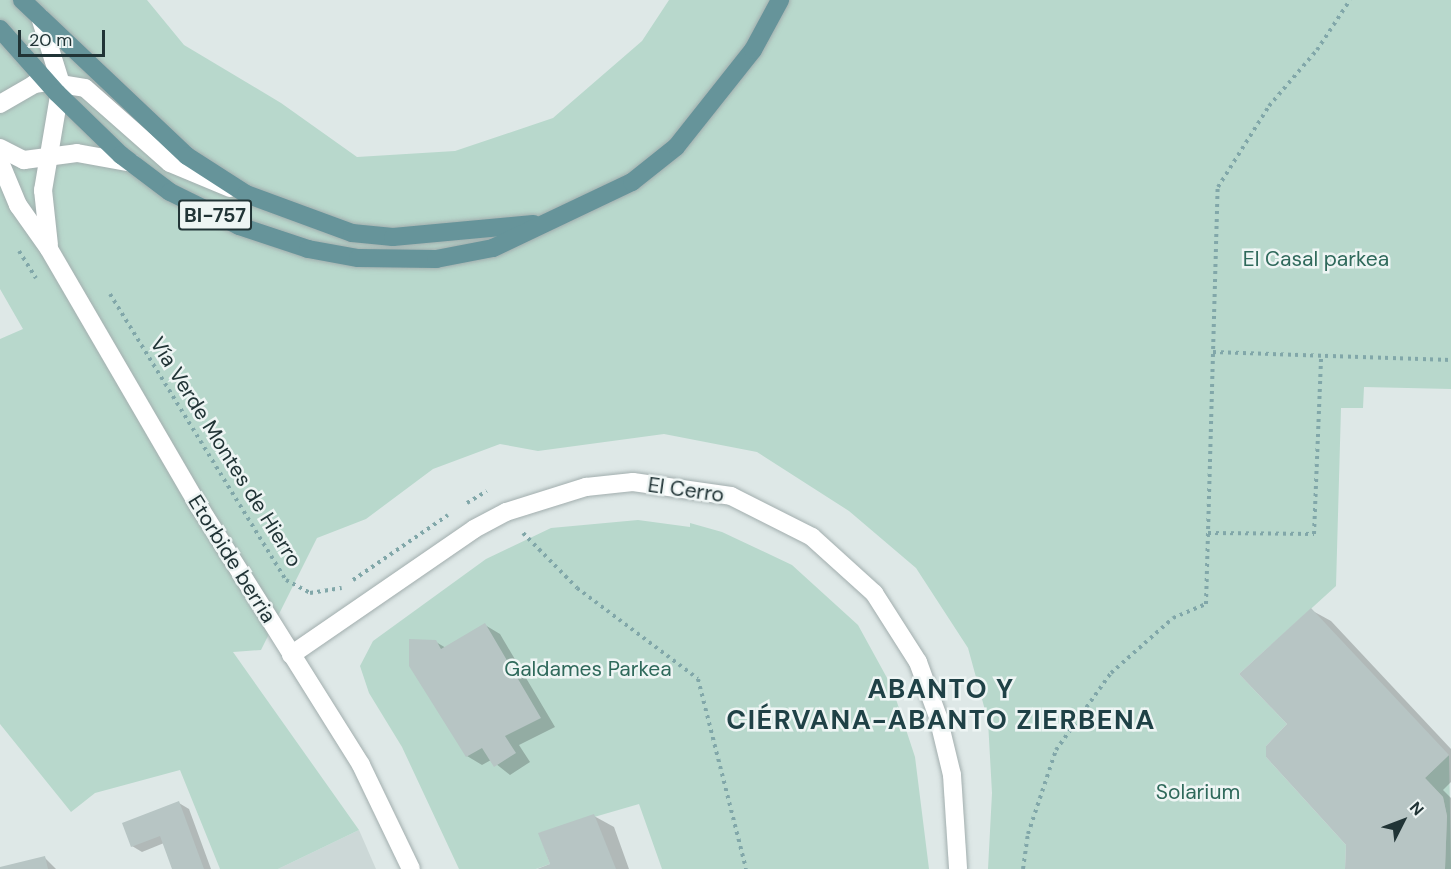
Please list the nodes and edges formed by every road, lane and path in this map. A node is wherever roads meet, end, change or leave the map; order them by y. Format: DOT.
graph roads {
  1 [pos="22,0"];
  2 [pos="780,0"];
  3 [pos="1350,0"];
  4 [pos="40,17"];
  5 [pos="0,29"];
  6 [pos="57,88"];
  7 [pos="0,104"];
  8 [pos="0,148"];
  9 [pos="50,158"];
  10 [pos="0,162"];
  11 [pos="132,163"];
  12 [pos="246,194"];
  13 [pos="544,223"];
  14 [pos="49,249"];
  15 [pos="110,294"];
  16 [pos="1213,352"];
  17 [pos="1321,356"];
  18 [pos="1451,360"];
  19 [pos="487,491"];
  20 [pos="1208,532"];
  21 [pos="523,533"];
  22 [pos="291,654"];
  23 [pos="411,869"];
  24 [pos="746,869"];
  25 [pos="958,869"];
  26 [pos="1023,869"];
  1 -- 4 [label="main road, BI-757"];
  2 -- 13 [label="main road, BI-757"];
  3 -- 16 [label="path"];
  4 -- 6 [label="street, Etorbide berria"];
  4 -- 12 [label="main road, BI-757"];
  5 -- 6 [label="main road, BI-757"];
  6 -- 7 [label="street"];
  6 -- 9 [label="street, Etorbide berria"];
  6 -- 11 [label="main road, BI-757"];
  6 -- 12 [label="street"];
  8 -- 9 [label="street"];
  9 -- 11 [label="street"];
  9 -- 14 [label="street, Etorbide berria"];
  10 -- 14 [label="street, Etorbide berria"];
  11 -- 13 [label="main road, BI-757"];
  12 -- 13 [label="main road, BI-757"];
  14 -- 22 [label="street, Etorbide berria"];
  15 -- 19 [label="path, Vía Verde Montes de Hierro"];
  16 -- 17 [label="path"];
  16 -- 20 [label="path"];
  17 -- 18 [label="path"];
  17 -- 20 [label="path"];
  20 -- 26 [label="path"];
  21 -- 24 [label="path"];
  22 -- 23 [label="street, Etorbide berria"];
  22 -- 25 [label="street, El Cerro"];
}
